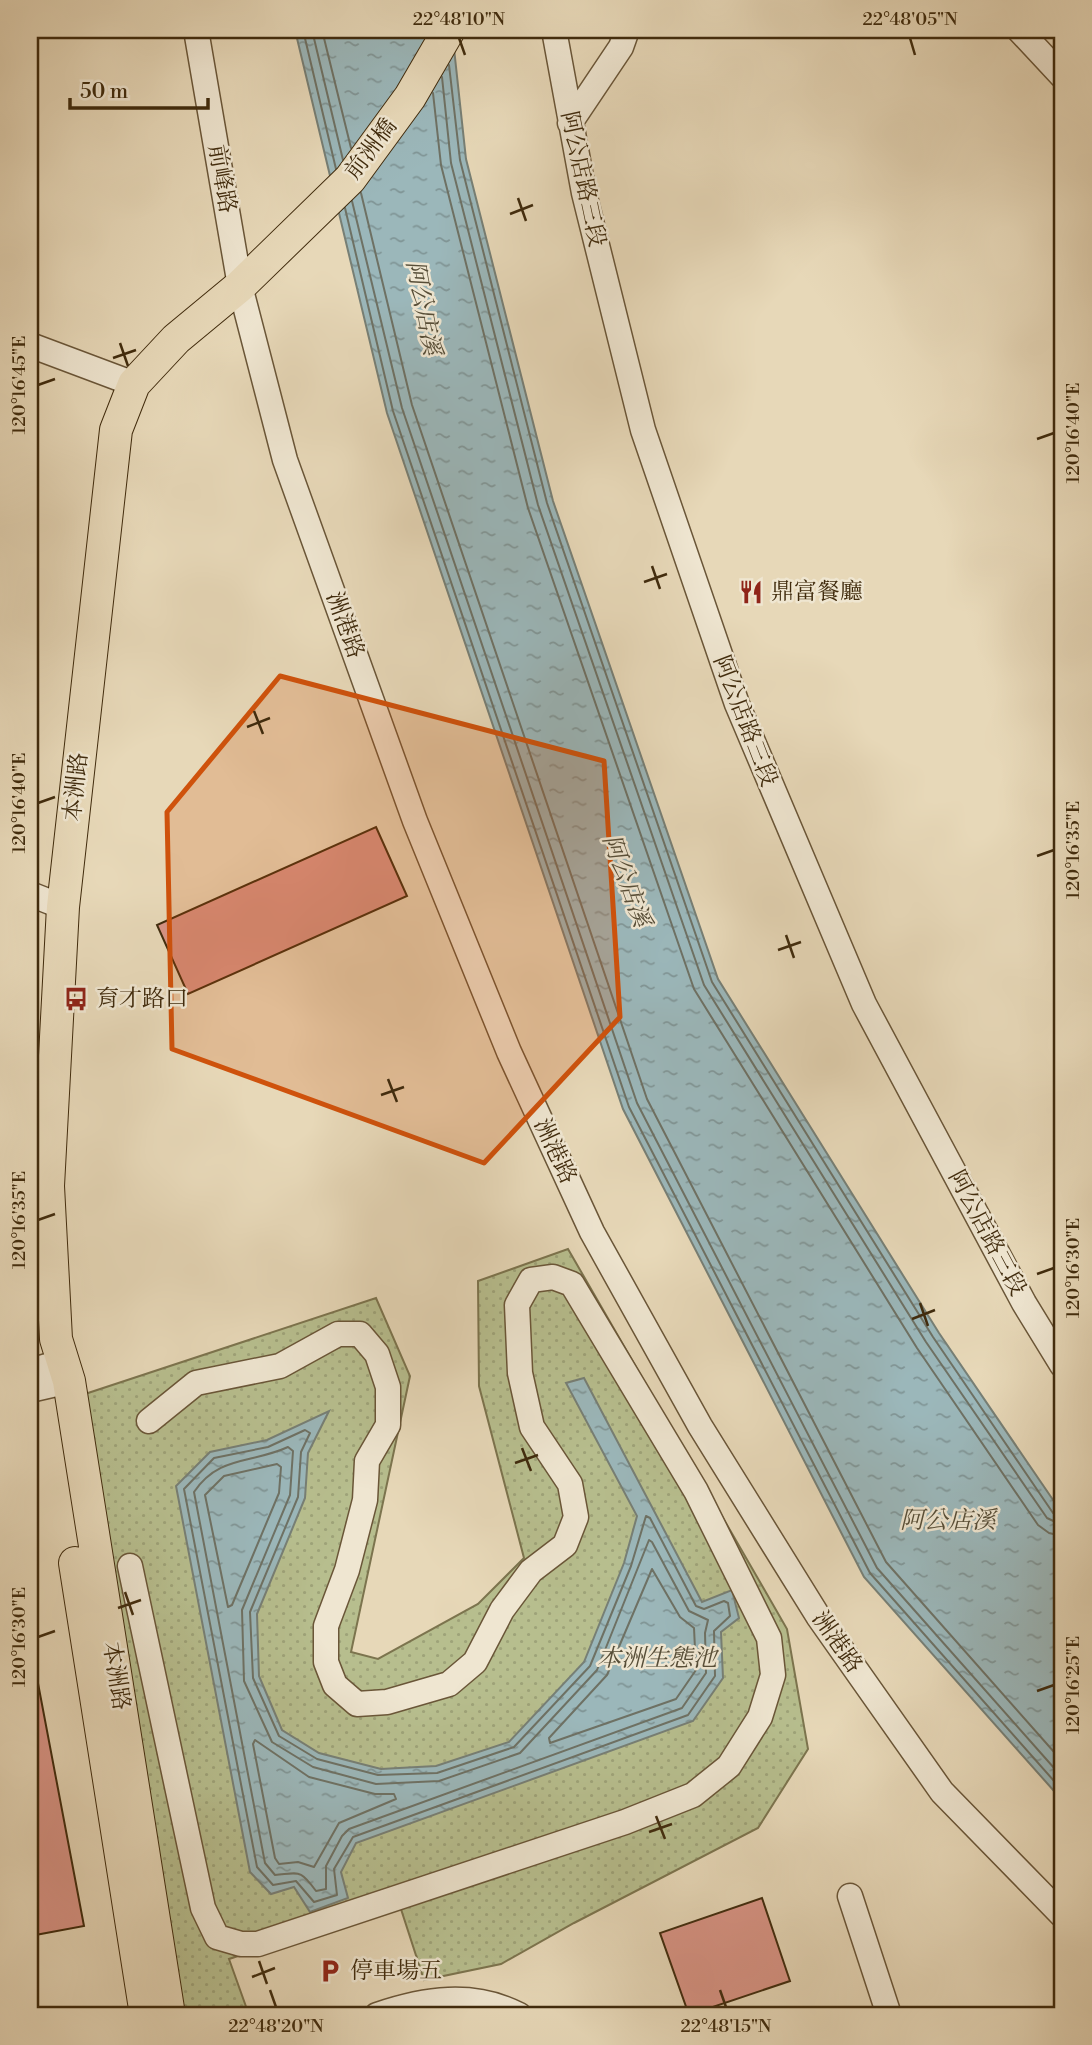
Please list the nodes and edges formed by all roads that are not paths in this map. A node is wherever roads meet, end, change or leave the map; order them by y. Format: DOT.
graph roads {
  1 [pos="196,30"];
  2 [pos="449,30"];
  3 [pos="555,30"];
  4 [pos="627,30"];
  5 [pos="1019,30"];
  6 [pos="1062,75"];
  7 [pos="570,123"];
  8 [pos="240,286"];
  9 [pos="30,345"];
  10 [pos="134,384"];
  11 [pos="30,894"];
  12 [pos="30,912"];
  13 [pos="62,915"];
  14 [pos="39,1188"];
  15 [pos="1062,1365"];
  16 [pos="49,1371"];
  17 [pos="149,1420"];
  18 [pos="130,1566"];
  19 [pos="850,1896"];
  20 [pos="1062,1915"];
  21 [pos="146,2015"];
  22 [pos="169,2015"];
  23 [pos="377,2015"];
  24 [pos="519,2015"];
  25 [pos="889,2015"];
  1 -- 8 [label="street, 前峰路"];
  2 -- 8 [label="main road, 前洲橋"];
  3 -- 7 [label="street, 阿公店路三段"];
  4 -- 7 [label="street"];
  5 -- 6 [label="street"];
  7 -- 15 [label="street, 阿公店路三段"];
  8 -- 10 [label="main road, 本洲路"];
  8 -- 20 [label="street, 洲港路"];
  9 -- 10 [label="street"];
  10 -- 13 [label="main road, 本洲路"];
  11 -- 13 [label="street"];
  12 -- 13 [label="street"];
  13 -- 14 [label="main road, 本洲路"];
  14 -- 16 [label="main road, 本洲路"];
  16 -- 21 [label="main road, 本洲路"];
  16 -- 22 [label="main road, 本洲路"];
  17 -- 18 [label="street"];
  19 -- 25 [label="street"];
  23 -- 24 [label="street"];
}
